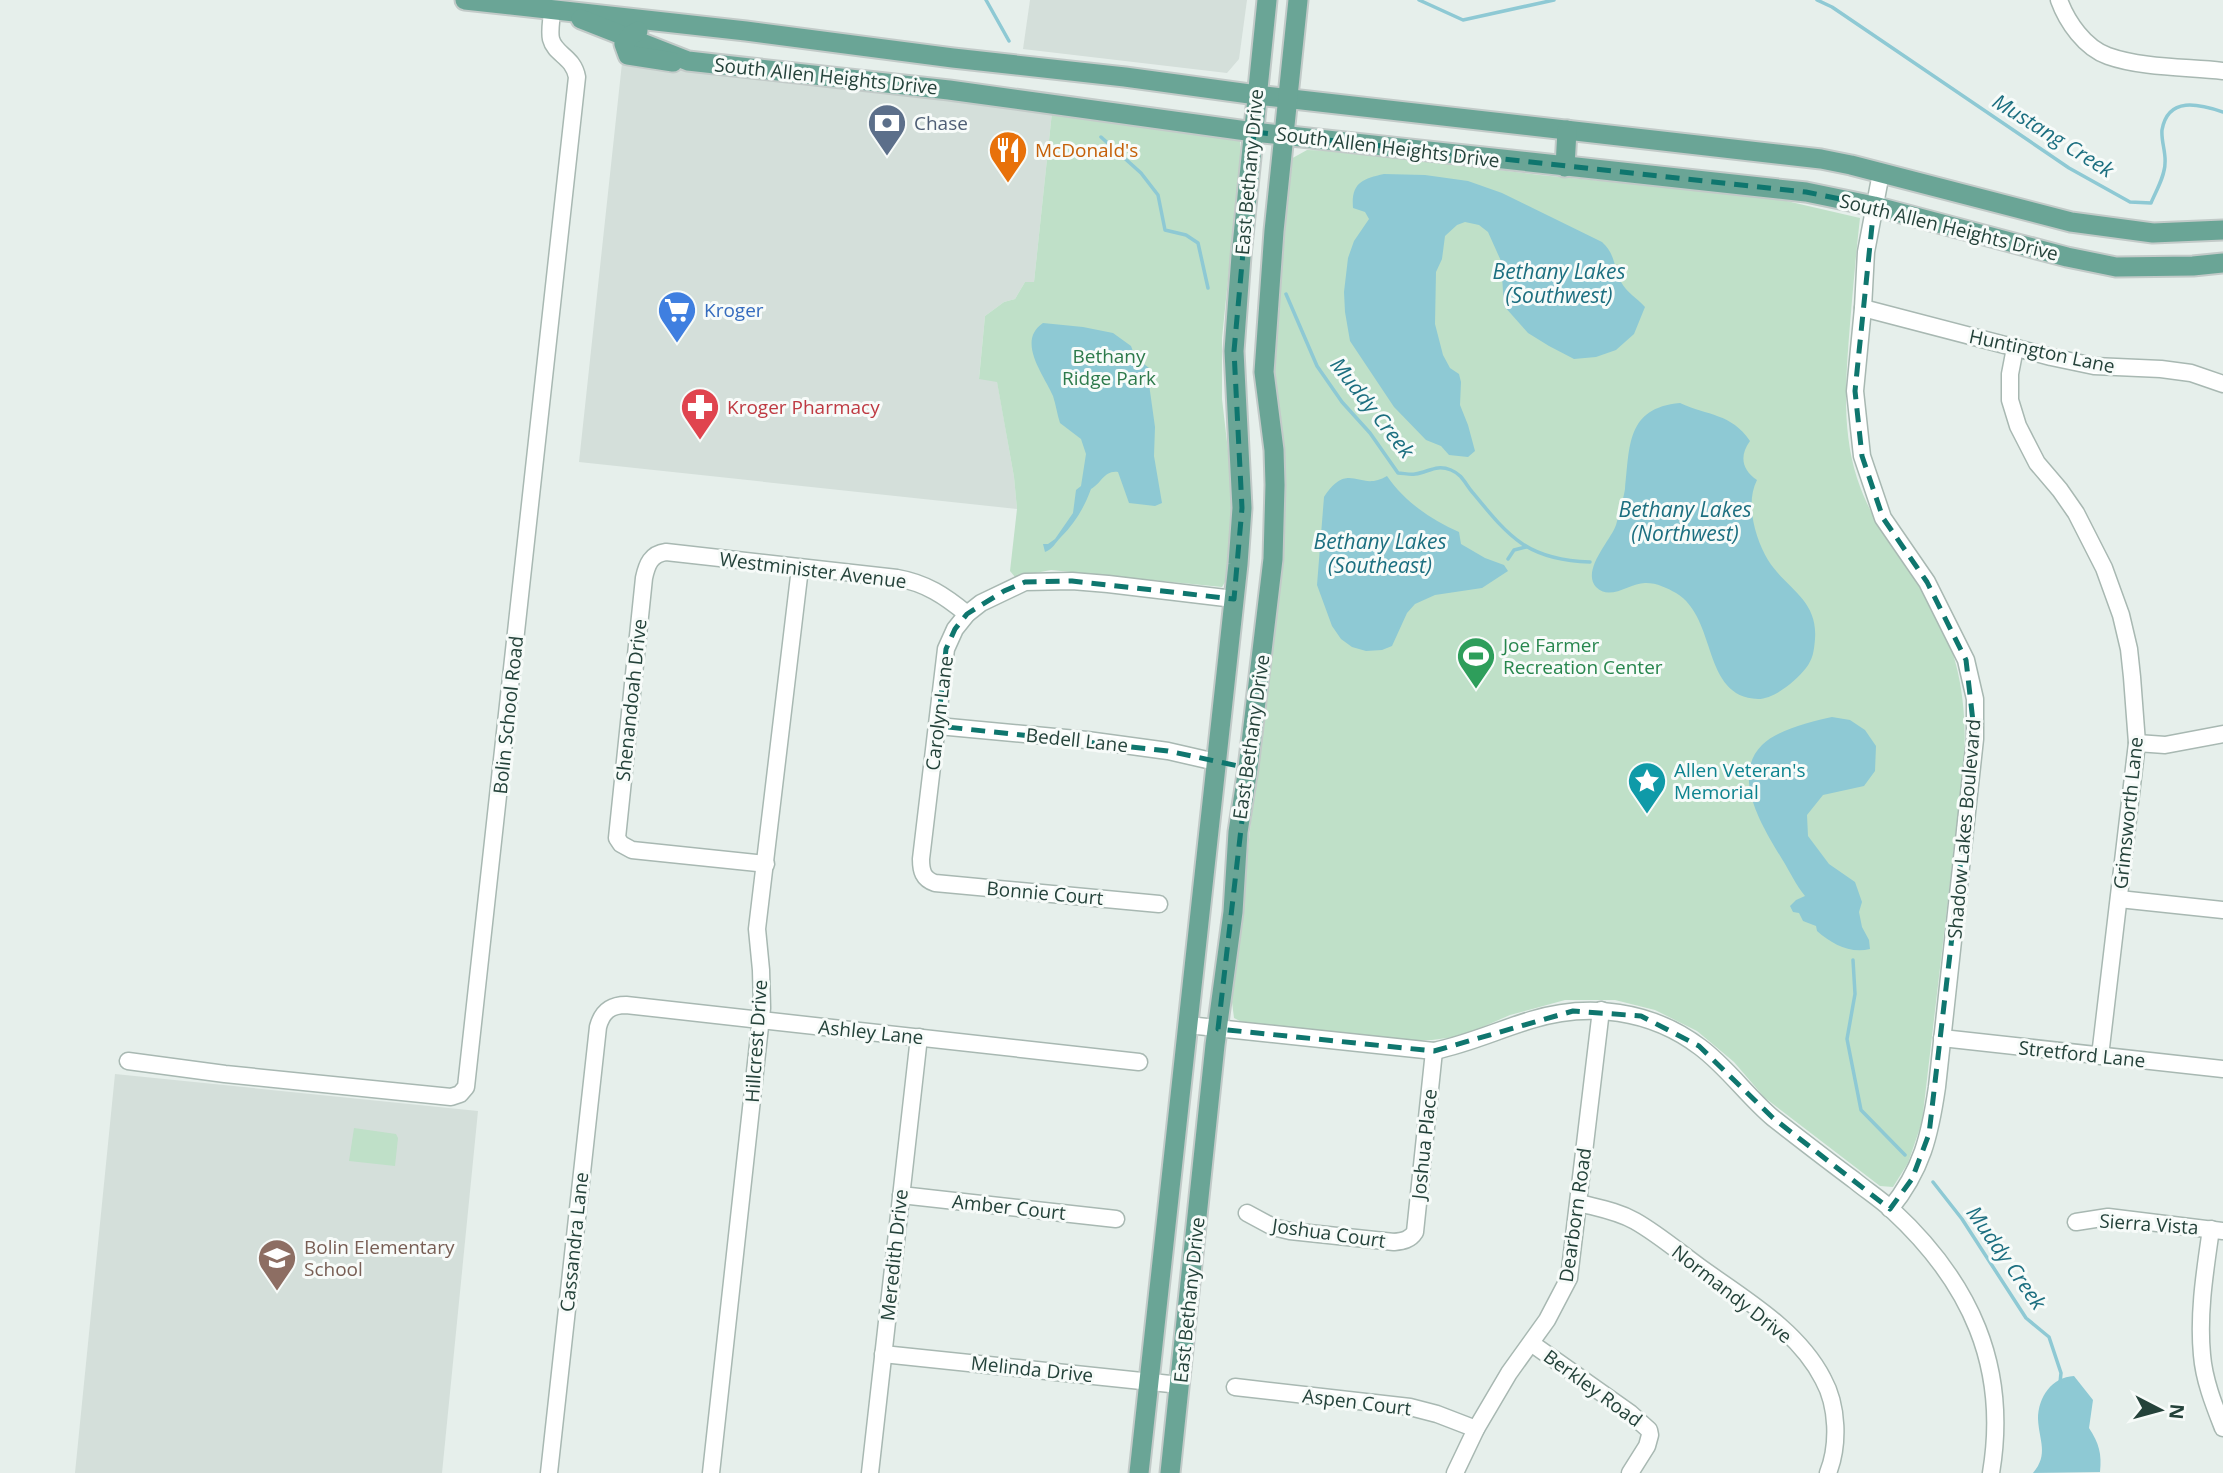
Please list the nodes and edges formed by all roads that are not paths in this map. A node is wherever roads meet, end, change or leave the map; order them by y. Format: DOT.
graph roads {
  1 [pos="467,0"];
  2 [pos="1266,0"];
  3 [pos="1298,0"];
  4 [pos="2059,0"];
  5 [pos="555,10"];
  6 [pos="732,30"];
  7 [pos="628,38"];
  8 [pos="953,58"];
  9 [pos="2223,71"];
  10 [pos="949,90"];
  11 [pos="1257,95"];
  12 [pos="1289,99"];
  13 [pos="1567,130"];
  14 [pos="1254,132"];
  15 [pos="1284,135"];
  16 [pos="1564,167"];
  17 [pos="1881,173"];
  18 [pos="1874,206"];
  19 [pos="2223,230"];
  20 [pos="2223,263"];
  21 [pos="1863,308"];
  22 [pos="2015,348"];
  23 [pos="2223,384"];
  24 [pos="652,558"];
  25 [pos="800,568"];
  26 [pos="1234,599"];
  27 [pos="967,614"];
  28 [pos="938,726"];
  29 [pos="2223,734"];
  30 [pos="2137,743"];
  31 [pos="1216,762"];
  32 [pos="1248,768"];
  33 [pos="766,864"];
  34 [pos="930,882"];
  35 [pos="2119,899"];
  36 [pos="1159,904"];
  37 [pos="2223,910"];
  38 [pos="1601,1010"];
  39 [pos="604,1013"];
  40 [pos="760,1019"];
  41 [pos="1188,1025"];
  42 [pos="1218,1029"];
  43 [pos="919,1037"];
  44 [pos="1942,1038"];
  45 [pos="1434,1051"];
  46 [pos="2100,1056"];
  47 [pos="128,1061"];
  48 [pos="1139,1062"];
  49 [pos="2223,1069"];
  50 [pos="901,1195"];
  51 [pos="1578,1203"];
  52 [pos="1891,1209"];
  53 [pos="1247,1213"];
  54 [pos="1116,1219"];
  55 [pos="2076,1222"];
  56 [pos="2217,1230"];
  57 [pos="1412,1237"];
  58 [pos="1531,1343"];
  59 [pos="883,1353"];
  60 [pos="1150,1381"];
  61 [pos="1180,1385"];
  62 [pos="1236,1387"];
  63 [pos="2223,1428"];
  64 [pos="1476,1429"];
  65 [pos="549,1473"];
  66 [pos="711,1473"];
  67 [pos="870,1473"];
  68 [pos="1139,1473"];
  69 [pos="1170,1473"];
  70 [pos="1455,1473"];
  71 [pos="1630,1473"];
  72 [pos="1828,1473"];
  73 [pos="1991,1473"];
  1 -- 5 [label="main road, South Allen Heights Drive"];
  2 -- 11 [label="main road, East Bethany Drive"];
  3 -- 12 [label="main road, East Bethany Drive"];
  4 -- 9 [label="street"];
  5 -- 6 [label="main road, South Allen Heights Drive"];
  5 -- 7 [label="main road, South Allen Heights Drive"];
  5 -- 47 [label="street, Bolin School Road"];
  6 -- 7 [label="main road"];
  6 -- 8 [label="main road, South Allen Heights Drive"];
  7 -- 10 [label="main road, South Allen Heights Drive"];
  8 -- 10 [label="main road"];
  8 -- 11 [label="main road, South Allen Heights Drive"];
  10 -- 14 [label="main road, South Allen Heights Drive"];
  11 -- 12 [label="main road, South Allen Heights Drive"];
  11 -- 14 [label="main road, East Bethany Drive"];
  12 -- 13 [label="main road, South Allen Heights Drive"];
  12 -- 15 [label="main road, East Bethany Drive"];
  13 -- 16 [label="main road"];
  13 -- 17 [label="main road, South Allen Heights Drive"];
  14 -- 15 [label="main road, South Allen Heights Drive"];
  14 -- 26 [label="main road, East Bethany Drive"];
  15 -- 16 [label="main road, South Allen Heights Drive"];
  15 -- 32 [label="main road, East Bethany Drive"];
  16 -- 18 [label="main road, South Allen Heights Drive"];
  17 -- 18 [label="street, Shadow Lakes Boulevard"];
  17 -- 19 [label="main road, South Allen Heights Drive"];
  18 -- 20 [label="main road, South Allen Heights Drive"];
  18 -- 21 [label="street, Shadow Lakes Boulevard"];
  21 -- 22 [label="street, Huntington Lane"];
  21 -- 44 [label="street, Shadow Lakes Boulevard"];
  22 -- 23 [label="street, Huntington Lane"];
  22 -- 30 [label="street, Grimsworth Lane"];
  24 -- 25 [label="street, Westminister Avenue"];
  24 -- 33 [label="street, Shenandoah Drive"];
  25 -- 27 [label="street, Westminister Avenue"];
  25 -- 33 [label="street, Hillcrest Drive"];
  26 -- 27 [label="street, Carolyn Lane"];
  26 -- 31 [label="main road, East Bethany Drive"];
  27 -- 28 [label="street, Carolyn Lane"];
  28 -- 31 [label="street, Bedell Lane"];
  28 -- 34 [label="street, Carolyn Lane"];
  29 -- 30 [label="street"];
  30 -- 35 [label="street, Grimsworth Lane"];
  31 -- 32 [label="main road"];
  31 -- 41 [label="main road, East Bethany Drive"];
  32 -- 42 [label="main road, East Bethany Drive"];
  33 -- 40 [label="street, Hillcrest Drive"];
  34 -- 36 [label="street, Bonnie Court"];
  35 -- 37 [label="street"];
  35 -- 46 [label="street, Grimsworth Lane"];
  38 -- 45 [label="street"];
  38 -- 51 [label="street, Dearborn Road"];
  38 -- 52 [label="street"];
  39 -- 40 [label="street, Ashley Lane"];
  39 -- 65 [label="street, Cassandra Lane"];
  40 -- 43 [label="street, Ashley Lane"];
  40 -- 66 [label="street, Hillcrest Drive"];
  41 -- 42 [label="street"];
  41 -- 60 [label="main road, East Bethany Drive"];
  42 -- 45 [label="street"];
  42 -- 61 [label="main road, East Bethany Drive"];
  43 -- 48 [label="street, Ashley Lane"];
  43 -- 50 [label="street, Meredith Drive"];
  44 -- 46 [label="street, Stretford Lane"];
  44 -- 52 [label="street, Shadow Lakes Boulevard"];
  45 -- 57 [label="street, Joshua Place"];
  46 -- 49 [label="street, Stretford Lane"];
  50 -- 54 [label="street, Amber Court"];
  50 -- 59 [label="street, Meredith Drive"];
  51 -- 58 [label="street, Dearborn Road"];
  51 -- 72 [label="street, Normandy Drive"];
  52 -- 73 [label="street"];
  53 -- 57 [label="street, Joshua Court"];
  55 -- 56 [label="street, Sierra Vista"];
  56 -- 63 [label="street"];
  58 -- 64 [label="street, Dearborn Road"];
  58 -- 71 [label="street, Berkley Road"];
  59 -- 60 [label="street, Melinda Drive"];
  59 -- 67 [label="street, Meredith Drive"];
  60 -- 61 [label="street, Melinda Drive"];
  60 -- 68 [label="main road, East Bethany Drive"];
  61 -- 69 [label="main road, East Bethany Drive"];
  62 -- 64 [label="street, Aspen Court"];
  64 -- 70 [label="street, Dearborn Road"];
}
